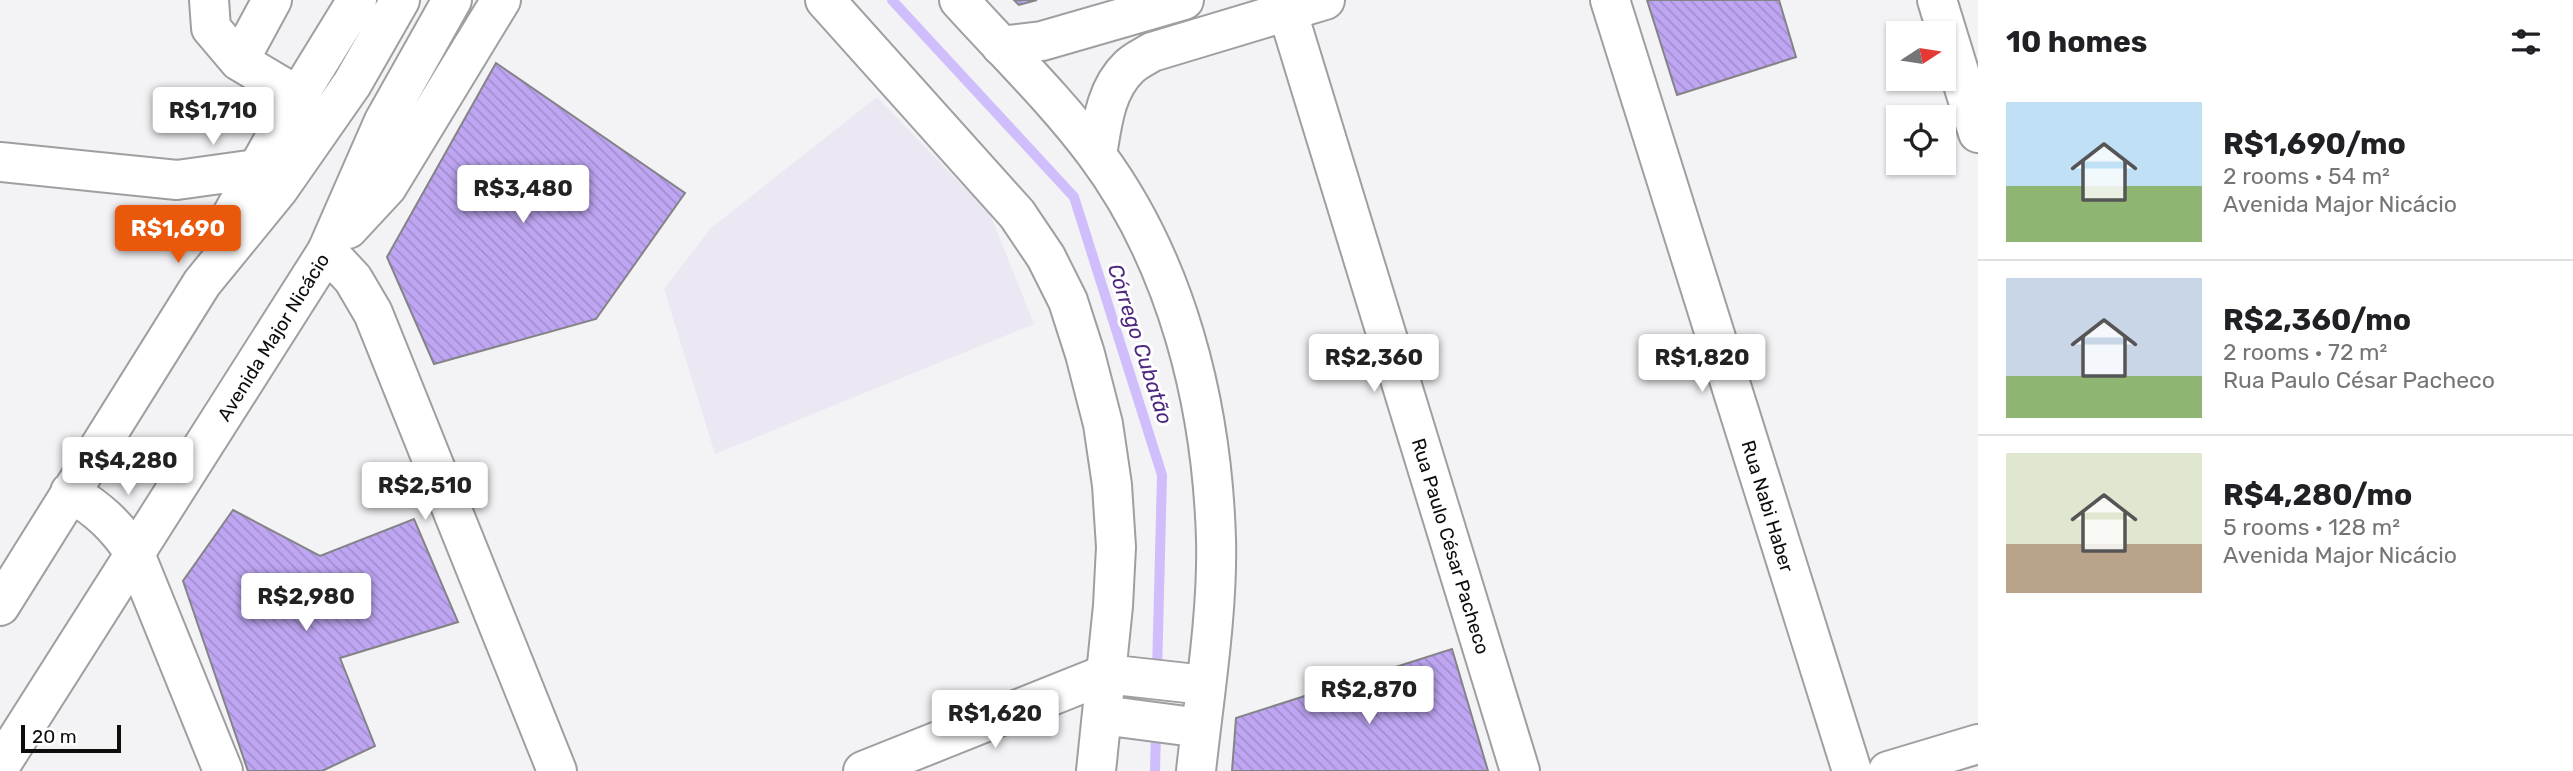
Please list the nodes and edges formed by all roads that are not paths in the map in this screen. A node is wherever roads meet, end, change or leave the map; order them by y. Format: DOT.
graph roads {
  1 [pos="209,0"];
  2 [pos="272,0"];
  3 [pos="357,0"];
  4 [pos="400,0"];
  5 [pos="452,0"];
  6 [pos="501,0"];
  7 [pos="825,0"];
  8 [pos="959,0"];
  9 [pos="1184,0"];
  10 [pos="1325,0"];
  11 [pos="1609,0"];
  12 [pos="1937,0"];
  13 [pos="1286,6"];
  14 [pos="1001,46"];
  15 [pos="239,61"];
  16 [pos="298,96"];
  17 [pos="1978,134"];
  18 [pos="1097,155"];
  19 [pos="0,162"];
  20 [pos="256,169"];
  21 [pos="177,180"];
  22 [pos="227,222"];
  23 [pos="327,251"];
  24 [pos="202,283"];
  25 [pos="70,492"];
  26 [pos="135,554"];
  27 [pos="0,606"];
  28 [pos="1118,675"];
  29 [pos="1189,683"];
  30 [pos="1114,717"];
  31 [pos="1189,726"];
  32 [pos="1978,744"];
  33 [pos="0,766"];
  34 [pos="223,771"];
  35 [pos="557,771"];
  36 [pos="863,771"];
  37 [pos="1097,771"];
  38 [pos="1196,771"];
  39 [pos="1520,771"];
  40 [pos="1852,771"];
  41 [pos="1888,771"];
  1 -- 15 [label="main road"];
  2 -- 15 [label="main road"];
  3 -- 16 [label="main road"];
  4 -- 24 [label="main road"];
  5 -- 23 [label="main road, Avenida Major Nicácio"];
  6 -- 23 [label="main road"];
  7 -- 28 [label="main road"];
  8 -- 14 [label="main road"];
  9 -- 14 [label="main road"];
  10 -- 13 [label="main road"];
  11 -- 40 [label="main road, Rua Nabi Haber"];
  12 -- 17 [label="main road"];
  13 -- 18 [label="main road"];
  13 -- 39 [label="main road, Rua Paulo César Pacheco"];
  14 -- 18 [label="main road"];
  15 -- 16 [label="main road"];
  16 -- 20 [label="main road"];
  18 -- 29 [label="main road"];
  19 -- 21 [label="main road"];
  20 -- 21 [label="main road"];
  20 -- 22 [label="main road"];
  21 -- 22 [label="main road"];
  22 -- 24 [label="main road"];
  23 -- 26 [label="main road, Avenida Major Nicácio"];
  23 -- 35 [label="main road"];
  24 -- 25 [label="main road"];
  25 -- 26 [label="main road"];
  25 -- 27 [label="main road"];
  26 -- 33 [label="main road, Avenida Major Nicácio"];
  26 -- 34 [label="main road"];
  28 -- 29 [label="main road"];
  28 -- 30 [label="main road"];
  28 -- 36 [label="main road"];
  29 -- 31 [label="main road"];
  30 -- 31 [label="main road"];
  30 -- 37 [label="main road"];
  31 -- 38 [label="main road"];
  32 -- 41 [label="main road"];
}
